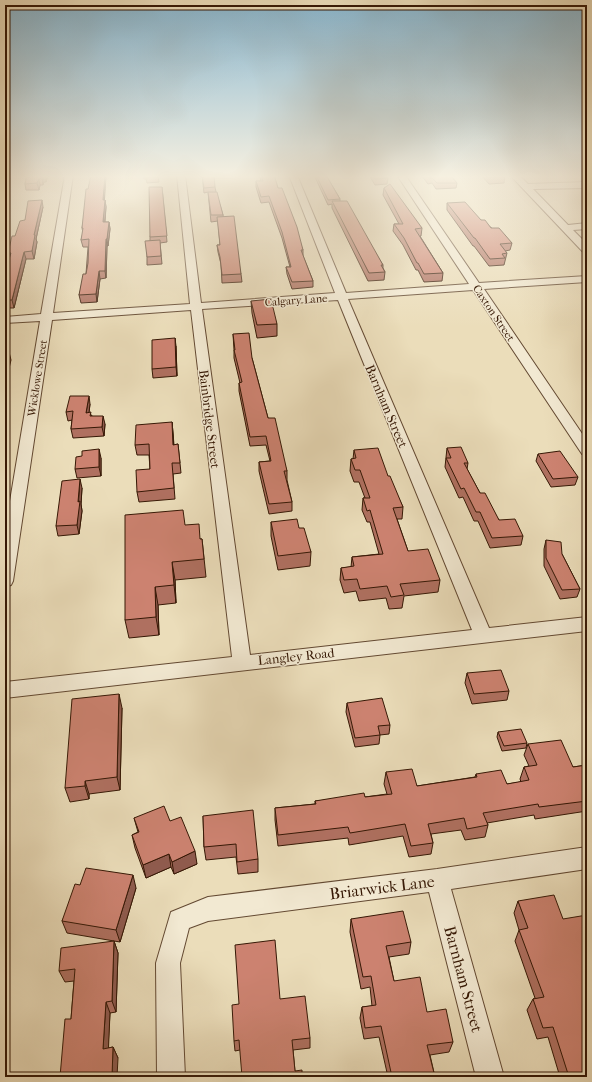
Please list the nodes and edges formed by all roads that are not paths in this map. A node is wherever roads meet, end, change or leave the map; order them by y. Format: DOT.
graph roads {
  1 [pos="61,225"];
  2 [pos="187,225"];
  3 [pos="313,225"];
  4 [pos="435,225"];
  5 [pos="563,225"];
  6 [pos="587,226"];
  7 [pos="565,228"];
  8 [pos="587,250"];
  9 [pos="587,279"];
  10 [pos="476,286"];
  11 [pos="341,296"];
  12 [pos="196,307"];
  13 [pos="46,317"];
  14 [pos="5,320"];
  15 [pos="587,451"];
  16 [pos="5,581"];
  17 [pos="587,624"];
  18 [pos="483,636"];
  19 [pos="242,662"];
  20 [pos="5,690"];
  21 [pos="587,858"];
  22 [pos="437,880"];
  23 [pos="171,1077"];
  24 [pos="490,1077"];
  1 -- 13 [label="street, Wicklowe Street"];
  2 -- 12 [label="street, Bainbridge Street"];
  3 -- 11 [label="street, Barnham Street"];
  4 -- 10 [label="street, Caxton Street"];
  5 -- 7 [label="street"];
  6 -- 7 [label="street"];
  7 -- 8 [label="street"];
  9 -- 10 [label="street, Calgary Lane"];
  10 -- 11 [label="street, Calgary Lane"];
  10 -- 15 [label="street, Caxton Street"];
  11 -- 12 [label="street, Calgary Lane"];
  11 -- 18 [label="street, Barnham Street"];
  12 -- 13 [label="street, Calgary Lane"];
  12 -- 19 [label="street, Bainbridge Street"];
  13 -- 14 [label="street, Calgary Lane"];
  13 -- 16 [label="street, Wicklowe Street"];
  17 -- 18 [label="street, Langley Road"];
  18 -- 19 [label="street, Langley Road"];
  19 -- 20 [label="street, Langley Road"];
  21 -- 22 [label="street, Briarwick Lane"];
  22 -- 23 [label="street, Briarwick Lane"];
  22 -- 24 [label="street, Barnham Street"];
}
